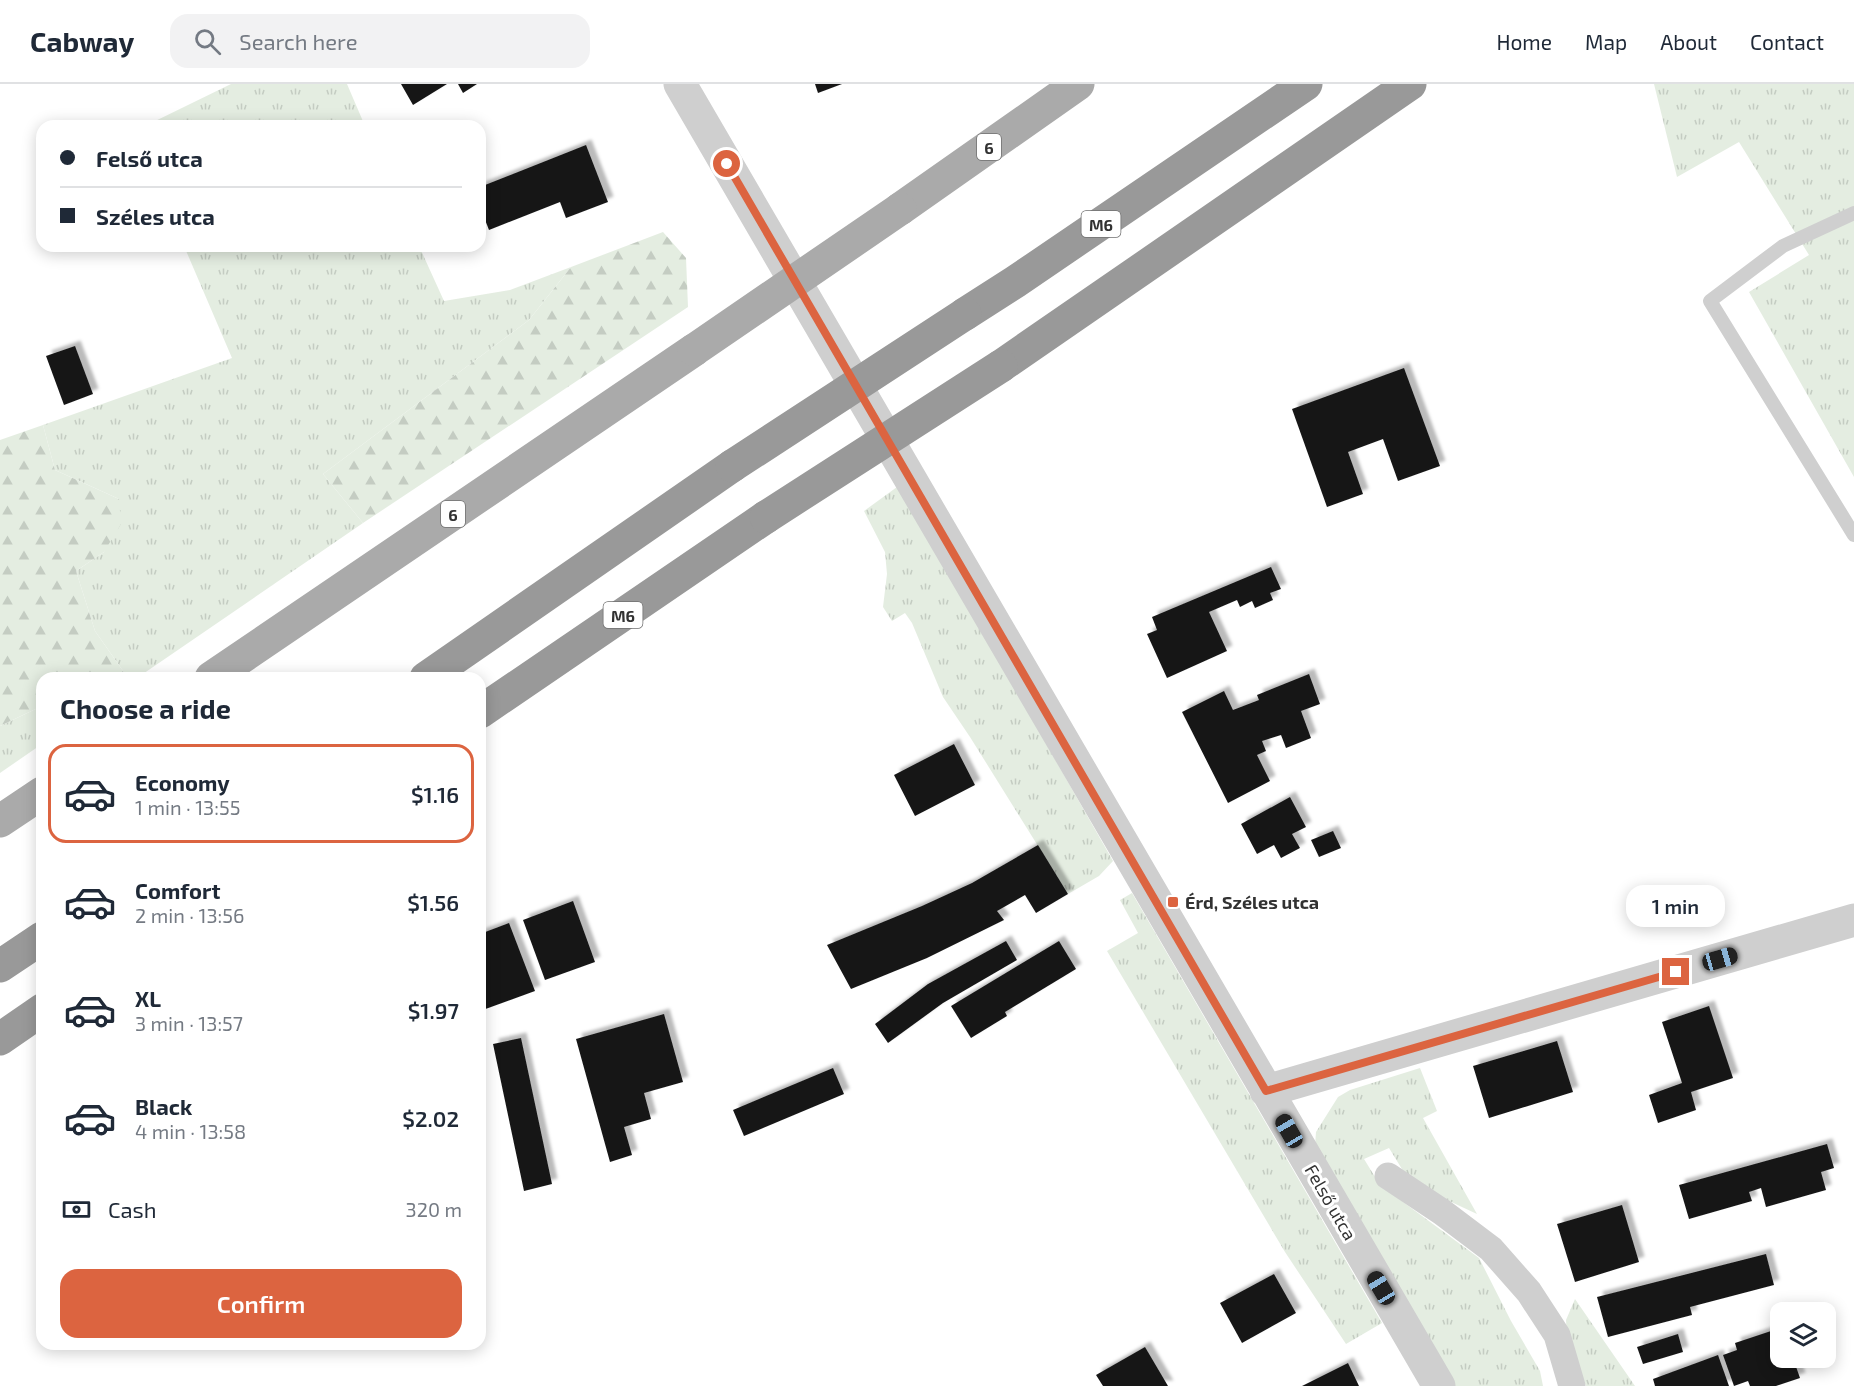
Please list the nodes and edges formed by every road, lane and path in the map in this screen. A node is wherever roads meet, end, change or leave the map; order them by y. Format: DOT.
graph roads {
  1 [pos="680,84"];
  2 [pos="1078,84"];
  3 [pos="1306,84"];
  4 [pos="1410,84"];
  5 [pos="1854,213"];
  6 [pos="1854,535"];
  7 [pos="220,672"];
  8 [pos="435,672"];
  9 [pos="486,708"];
  10 [pos="36,797"];
  11 [pos="0,821"];
  12 [pos="1854,920"];
  13 [pos="36,942"];
  14 [pos="0,966"];
  15 [pos="36,1014"];
  16 [pos="0,1039"];
  17 [pos="1266,1091"];
  18 [pos="1388,1176"];
  19 [pos="1439,1386"];
  20 [pos="1572,1386"];
  1 -- 17 [label="street, Felső utca"];
  2 -- 7 [label="main road, 6, bridge"];
  3 -- 8 [label="highway, M6, bridge"];
  4 -- 9 [label="highway, M6, bridge"];
  5 -- 6 [label="lane"];
  10 -- 11 [label="main road"];
  12 -- 17 [label="street"];
  13 -- 14 [label="highway"];
  15 -- 16 [label="highway"];
  17 -- 19 [label="street, Felső utca"];
  18 -- 20 [label="street"];
}
